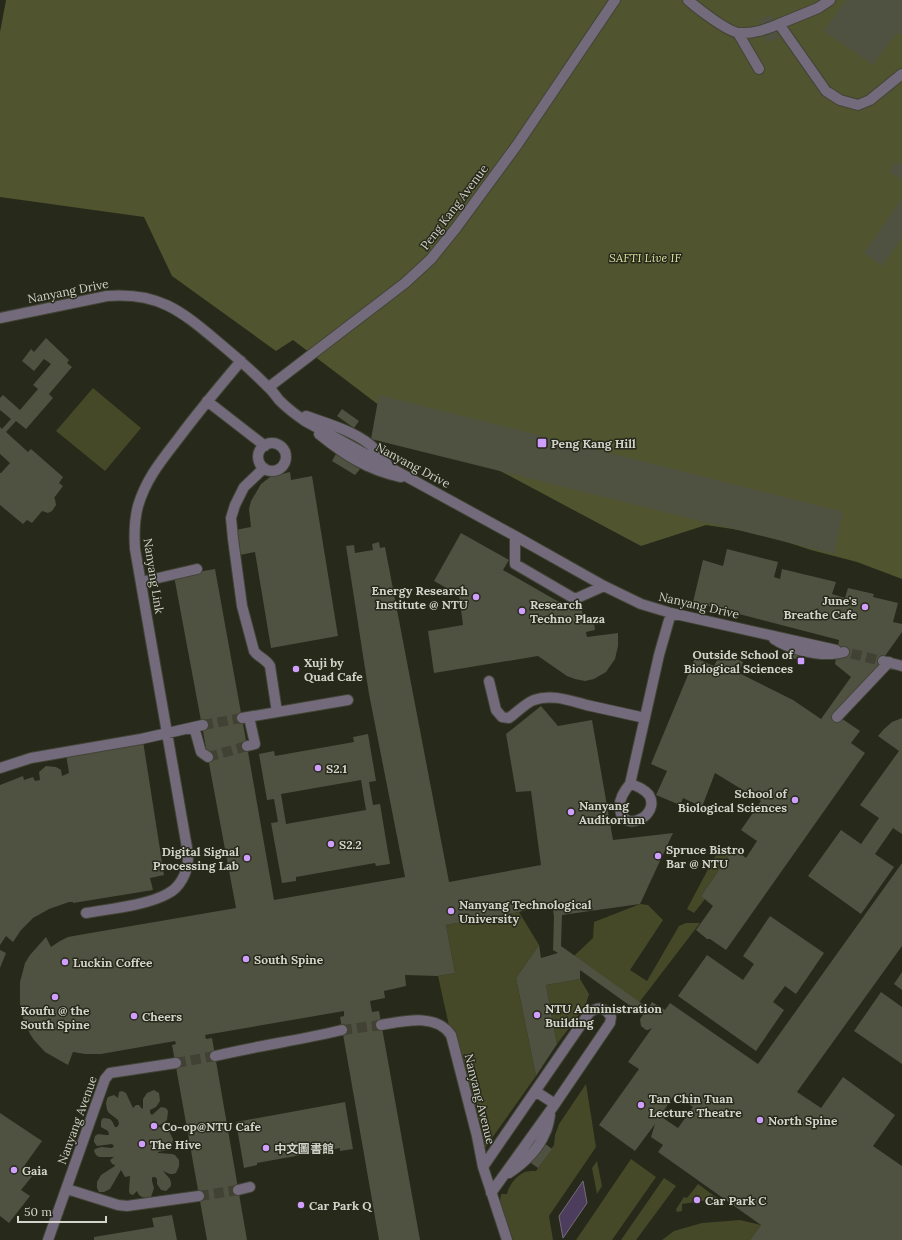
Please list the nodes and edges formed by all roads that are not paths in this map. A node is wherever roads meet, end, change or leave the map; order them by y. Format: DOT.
graph roads {
  1 [pos="615,0"];
  2 [pos="688,0"];
  3 [pos="830,0"];
  4 [pos="779,24"];
  5 [pos="738,33"];
  6 [pos="759,69"];
  7 [pos="902,74"];
  8 [pos="0,318"];
  9 [pos="241,361"];
  10 [pos="269,387"];
  11 [pos="207,401"];
  12 [pos="288,408"];
  13 [pos="305,421"];
  14 [pos="264,446"];
  15 [pos="390,467"];
  16 [pos="264,468"];
  17 [pos="411,479"];
  18 [pos="515,536"];
  19 [pos="197,569"];
  20 [pos="141,582"];
  21 [pos="604,586"];
  22 [pos="671,613"];
  23 [pos="840,651"];
  24 [pos="902,666"];
  25 [pos="489,681"];
  26 [pos="348,700"];
  27 [pos="277,712"];
  28 [pos="836,717"];
  29 [pos="645,718"];
  30 [pos="167,733"];
  31 [pos="247,746"];
  32 [pos="208,757"];
  33 [pos="0,768"];
  34 [pos="630,784"];
  35 [pos="86,913"];
  36 [pos="382,1025"];
  37 [pos="342,1030"];
  38 [pos="215,1056"];
  39 [pos="176,1062"];
  40 [pos="535,1091"];
  41 [pos="555,1104"];
  42 [pos="483,1167"];
  43 [pos="250,1187"];
  44 [pos="67,1189"];
  45 [pos="238,1190"];
  46 [pos="491,1193"];
  47 [pos="199,1196"];
  48 [pos="48,1240"];
  49 [pos="507,1240"];
  1 -- 10 [label="street, Peng Kang Avenue"];
  2 -- 5 [label="street"];
  3 -- 4 [label="street"];
  4 -- 5 [label="street"];
  4 -- 7 [label="street"];
  5 -- 6 [label="street"];
  8 -- 9 [label="street, Nanyang Drive"];
  9 -- 10 [label="street, Nanyang Drive"];
  9 -- 11 [label="street, Nanyang Link"];
  10 -- 12 [label="street, Nanyang Drive"];
  11 -- 14 [label="street"];
  11 -- 20 [label="street, Nanyang Link"];
  12 -- 13 [label="street, Nanyang Drive"];
  12 -- 15 [label="street"];
  13 -- 15 [label="street, Nanyang Drive"];
  13 -- 17 [label="street"];
  14 -- 16 [label="street"];
  14 -- 16 [label="street"];
  15 -- 17 [label="street, Nanyang Drive"];
  16 -- 27 [label="street"];
  17 -- 18 [label="street, Nanyang Drive"];
  18 -- 21 [label="street, Nanyang Drive"];
  18 -- 21 [label="street"];
  19 -- 20 [label="street"];
  20 -- 30 [label="street, Nanyang Link"];
  21 -- 22 [label="street, Nanyang Drive"];
  22 -- 23 [label="street, Nanyang Drive"];
  22 -- 29 [label="street"];
  24 -- 28 [label="street"];
  25 -- 29 [label="street"];
  26 -- 27 [label="street"];
  27 -- 31 [label="street"];
  29 -- 34 [label="street"];
  30 -- 32 [label="street"];
  30 -- 33 [label="street"];
  30 -- 35 [label="street, Nanyang Link"];
  36 -- 42 [label="street, Nanyang Avenue"];
  37 -- 38 [label="street"];
  39 -- 44 [label="street, Nanyang Avenue"];
  40 -- 41 [label="street"];
  40 -- 41 [label="street"];
  40 -- 42 [label="street"];
  41 -- 46 [label="street"];
  42 -- 46 [label="street, Nanyang Avenue"];
  43 -- 45 [label="street"];
  44 -- 47 [label="street"];
  44 -- 48 [label="street, Nanyang Avenue"];
  46 -- 49 [label="street, Nanyang Avenue"];
}
